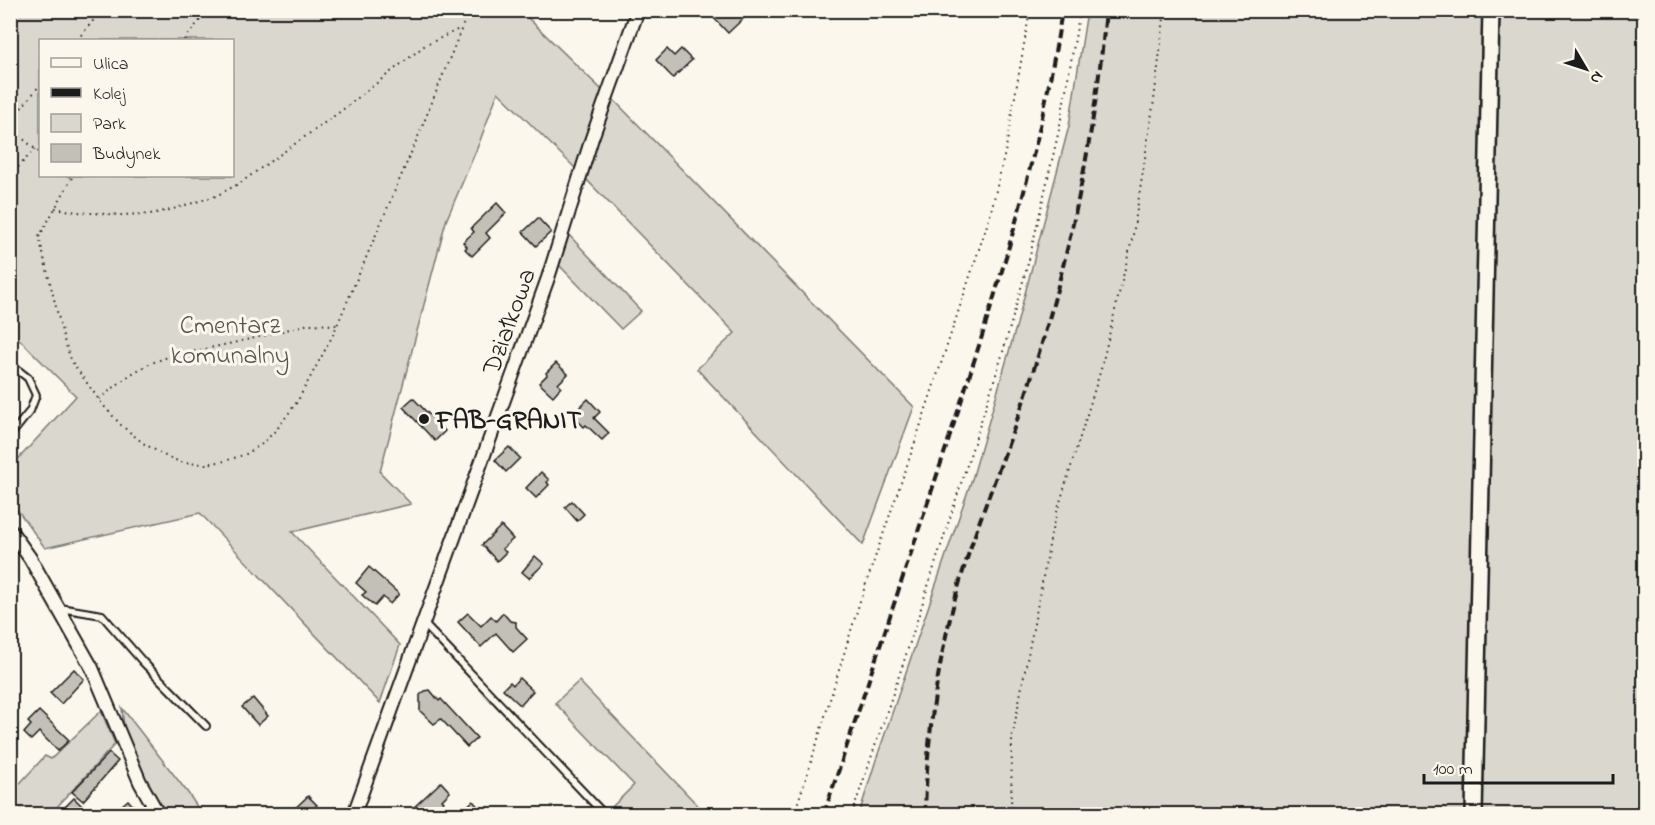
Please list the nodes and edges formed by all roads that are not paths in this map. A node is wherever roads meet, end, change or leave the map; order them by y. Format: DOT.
graph roads {
  1 [pos="638,10"];
  2 [pos="1491,10"];
  3 [pos="10,364"];
  4 [pos="10,436"];
  5 [pos="10,530"];
  6 [pos="58,608"];
  7 [pos="423,623"];
  8 [pos="206,726"];
  9 [pos="158,814"];
  10 [pos="354,814"];
  11 [pos="604,814"];
  12 [pos="1474,814"];
  1 -- 7 [label="street, Działkowa"];
  2 -- 12 [label="street"];
  3 -- 4 [label="lane"];
  5 -- 6 [label="street"];
  6 -- 8 [label="lane"];
  6 -- 9 [label="street"];
  7 -- 10 [label="street, Działkowa"];
  7 -- 11 [label="lane"];
}
